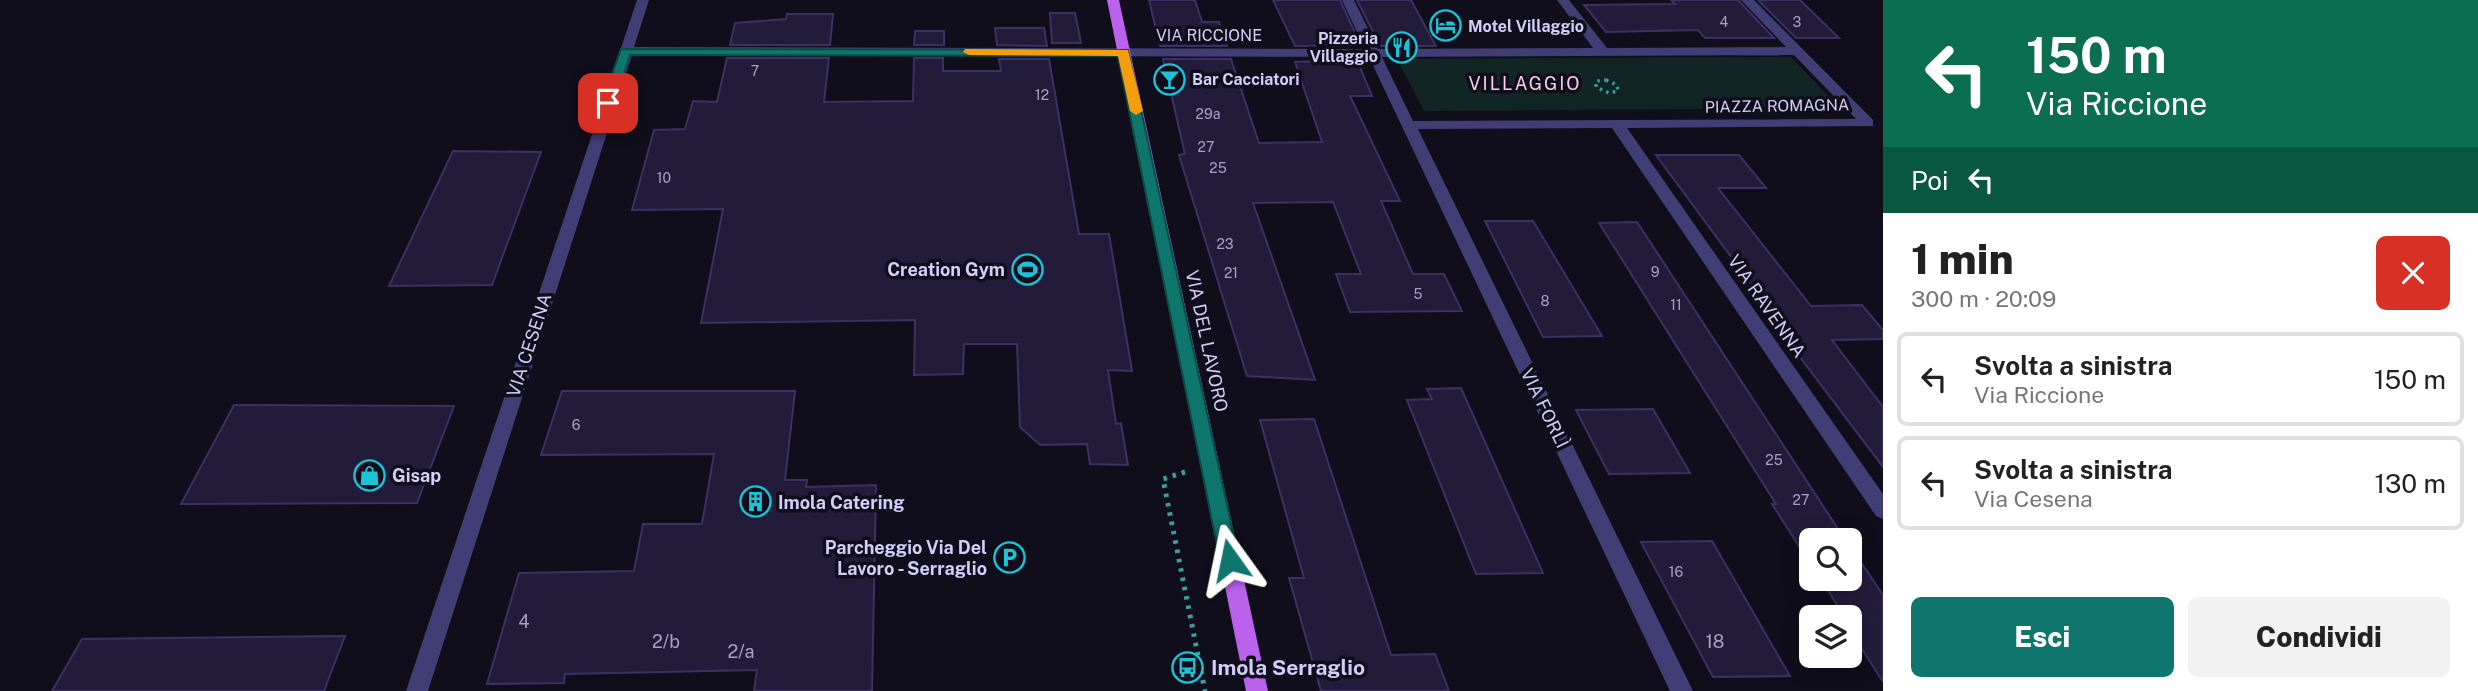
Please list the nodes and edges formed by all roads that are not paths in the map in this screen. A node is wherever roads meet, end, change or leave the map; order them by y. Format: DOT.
graph roads {
  1 [pos="643,0"];
  2 [pos="1113,0"];
  3 [pos="1348,0"];
  4 [pos="1563,0"];
  5 [pos="1747,0"];
  6 [pos="625,51"];
  7 [pos="1797,51"];
  8 [pos="1124,52"];
  9 [pos="1603,52"];
  10 [pos="1374,53"];
  11 [pos="1409,125"];
  12 [pos="1617,125"];
  13 [pos="1883,510"];
  14 [pos="417,691"];
  15 [pos="1257,691"];
  16 [pos="1682,691"];
  1 -- 6 [label="street, VIA CESENA"];
  2 -- 8 [label="main road, VIA DEL LAVORO"];
  3 -- 10 [label="street"];
  4 -- 9 [label="street"];
  5 -- 7 [label="street"];
  6 -- 8 [label="street, VIA RICCIONE"];
  6 -- 14 [label="street, VIA CESENA"];
  7 -- 9 [label="street"];
  7 -- 12 [label="street, PIAZZA ROMAGNA"];
  8 -- 10 [label="street, VIA RICCIONE"];
  8 -- 15 [label="main road, VIA DEL LAVORO"];
  9 -- 10 [label="street"];
  10 -- 11 [label="street"];
  11 -- 12 [label="street, PIAZZA ROMAGNA"];
  11 -- 16 [label="street, VIA FORLÌ"];
  12 -- 13 [label="street, VIA RAVENNA"];
}
